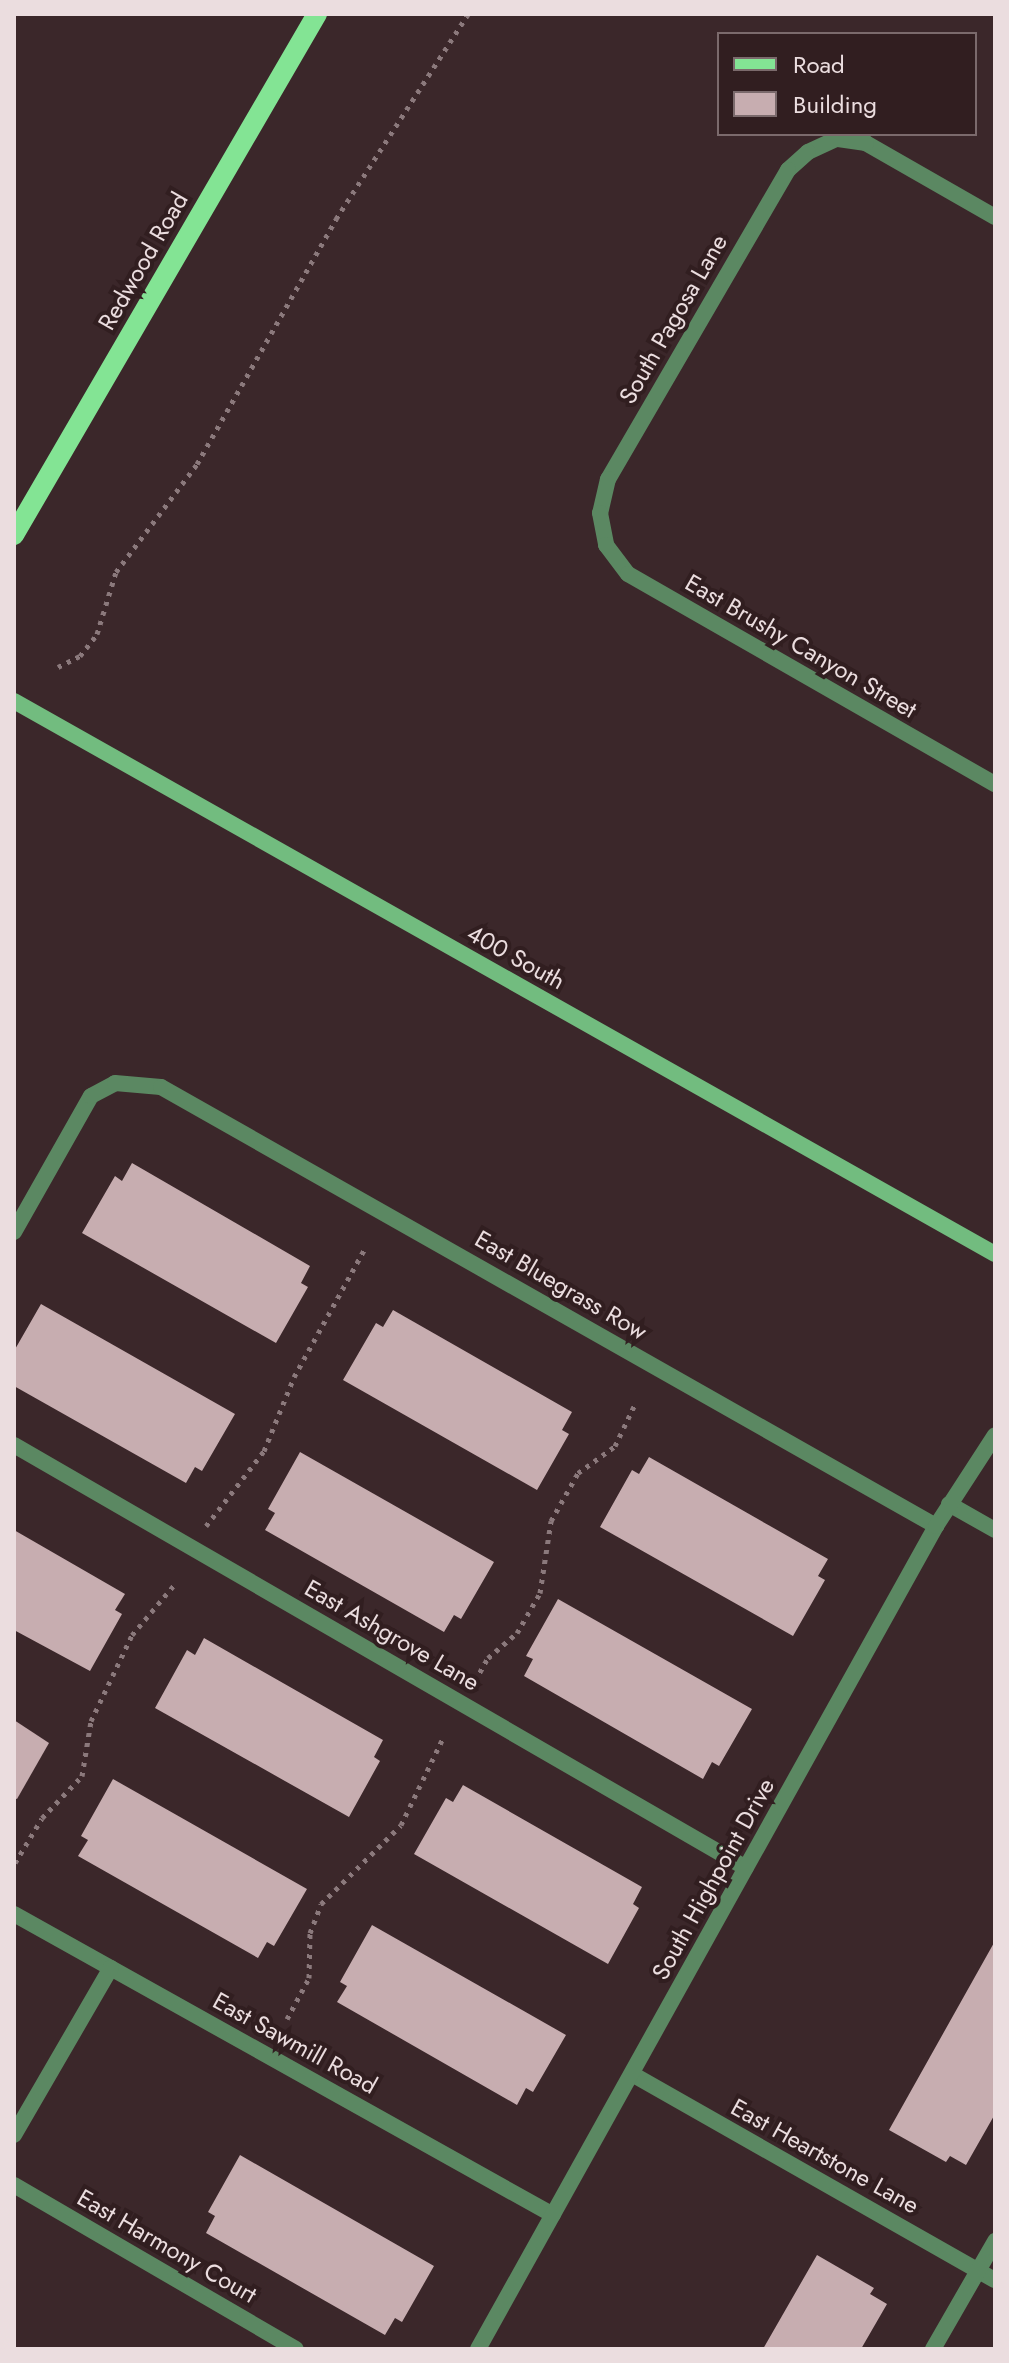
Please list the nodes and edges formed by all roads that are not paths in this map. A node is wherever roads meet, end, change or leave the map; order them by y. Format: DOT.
graph roads {
  1 [pos="317,14"];
  2 [pos="995,217"];
  3 [pos="602,531"];
  4 [pos="14,535"];
  5 [pos="14,701"];
  6 [pos="995,784"];
  7 [pos="14,1232"];
  8 [pos="995,1254"];
  9 [pos="995,1435"];
  10 [pos="14,1445"];
  11 [pos="949,1504"];
  12 [pos="936,1526"];
  13 [pos="995,1530"];
  14 [pos="746,1868"];
  15 [pos="14,1914"];
  16 [pos="111,1968"];
  17 [pos="632,2074"];
  18 [pos="14,2135"];
  19 [pos="14,2185"];
  20 [pos="553,2215"];
  21 [pos="995,2241"];
  22 [pos="978,2270"];
  23 [pos="995,2280"];
  24 [pos="296,2349"];
  25 [pos="478,2349"];
  26 [pos="933,2349"];
  1 -- 4 [label="main road, Redwood Road"];
  2 -- 3 [label="street, South Pagosa Lane"];
  3 -- 6 [label="street, East Brushy Canyon Street"];
  5 -- 8 [label="street, 400 South"];
  7 -- 12 [label="street, East Bluegrass Row"];
  9 -- 11 [label="street, South Highpoint Drive"];
  10 -- 14 [label="street, East Ashgrove Lane"];
  11 -- 12 [label="street, South Highpoint Drive"];
  11 -- 13 [label="street"];
  12 -- 14 [label="street, South Highpoint Drive"];
  14 -- 17 [label="street, South Highpoint Drive"];
  15 -- 16 [label="street, East Sawmill Road"];
  16 -- 18 [label="street"];
  16 -- 20 [label="street, East Sawmill Road"];
  17 -- 20 [label="street, South Highpoint Drive"];
  17 -- 22 [label="street, East Heartstone Lane"];
  19 -- 24 [label="street, East Harmony Court"];
  20 -- 25 [label="street, South Highpoint Drive"];
  21 -- 22 [label="street"];
  22 -- 23 [label="street, East Heartstone Lane"];
  22 -- 26 [label="street"];
}
